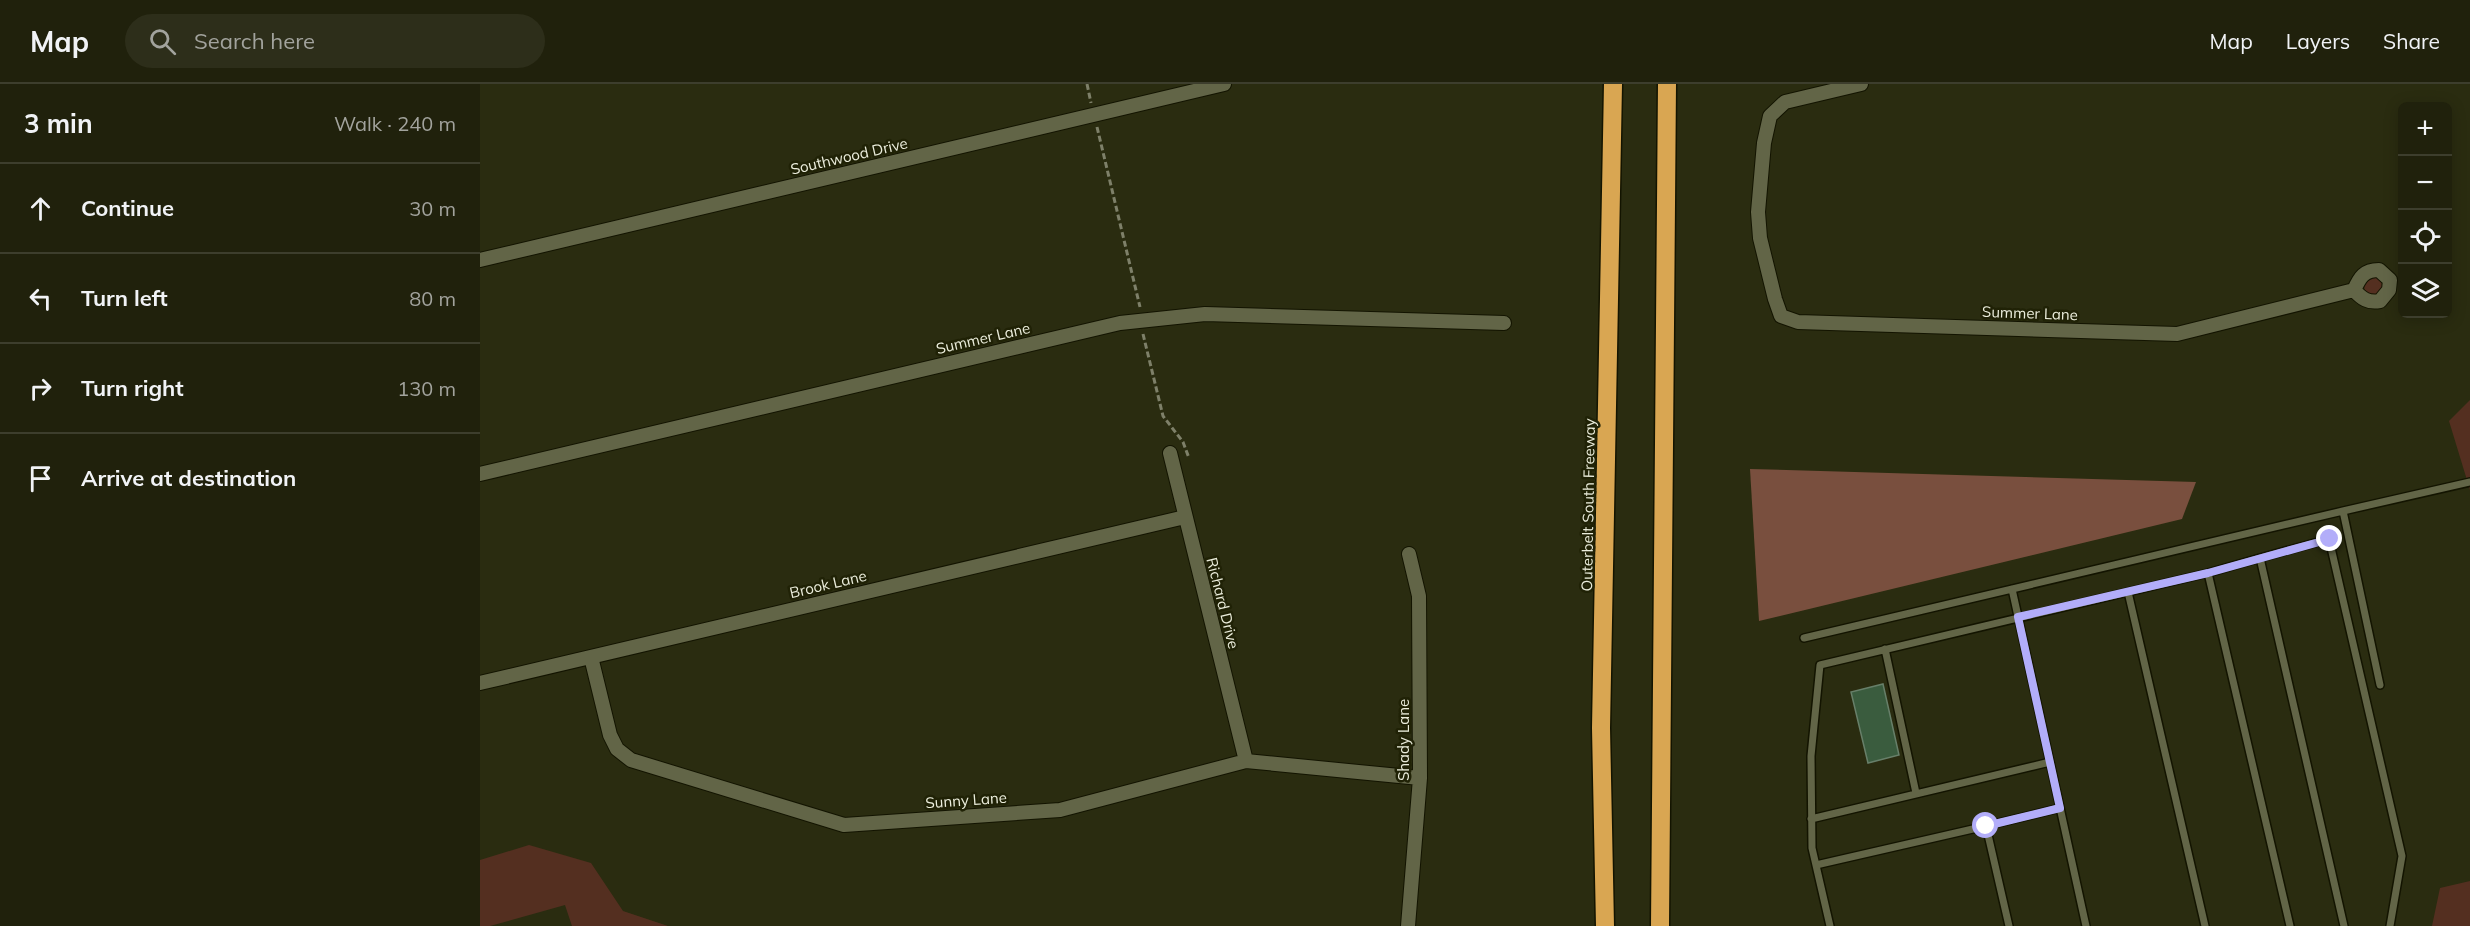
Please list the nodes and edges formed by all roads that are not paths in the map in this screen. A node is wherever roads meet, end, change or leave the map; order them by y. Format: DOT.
graph roads {
  1 [pos="1224,84"];
  2 [pos="1613,84"];
  3 [pos="1667,84"];
  4 [pos="1861,84"];
  5 [pos="480,260"];
  6 [pos="2354,290"];
  7 [pos="1504,324"];
  8 [pos="1170,453"];
  9 [pos="480,474"];
  10 [pos="2470,482"];
  11 [pos="2343,511"];
  12 [pos="1185,517"];
  13 [pos="1409,554"];
  14 [pos="2260,558"];
  15 [pos="2208,573"];
  16 [pos="2012,589"];
  17 [pos="2128,592"];
  18 [pos="2018,617"];
  19 [pos="1804,638"];
  20 [pos="1885,649"];
  21 [pos="591,657"];
  22 [pos="480,683"];
  23 [pos="2380,685"];
  24 [pos="1246,761"];
  25 [pos="2050,762"];
  26 [pos="1420,778"];
  27 [pos="1916,794"];
  28 [pos="2060,808"];
  29 [pos="1811,819"];
  30 [pos="1986,826"];
  31 [pos="1816,865"];
  32 [pos="1408,926"];
  33 [pos="1605,926"];
  34 [pos="1660,926"];
  35 [pos="1830,926"];
  36 [pos="2009,926"];
  37 [pos="2086,926"];
  38 [pos="2205,926"];
  39 [pos="2290,926"];
  40 [pos="2344,926"];
  41 [pos="2390,926"];
  1 -- 5 [label="street, Southwood Drive"];
  2 -- 33 [label="highway, Outerbelt South Freeway"];
  3 -- 34 [label="highway"];
  4 -- 6 [label="street, Summer Lane"];
  7 -- 9 [label="street, Summer Lane"];
  8 -- 12 [label="street, Richard Drive"];
  10 -- 11 [label="lane"];
  11 -- 16 [label="lane"];
  11 -- 23 [label="lane"];
  12 -- 21 [label="street, Brook Lane"];
  12 -- 24 [label="street, Richard Drive"];
  13 -- 26 [label="street, Shady Lane"];
  14 -- 15 [label="lane"];
  14 -- 40 [label="lane"];
  14 -- 41 [label="lane"];
  15 -- 17 [label="lane"];
  15 -- 39 [label="lane"];
  16 -- 18 [label="lane"];
  16 -- 19 [label="lane"];
  17 -- 18 [label="lane"];
  17 -- 38 [label="lane"];
  18 -- 20 [label="lane"];
  18 -- 25 [label="lane"];
  20 -- 27 [label="lane"];
  20 -- 29 [label="lane"];
  21 -- 22 [label="street, Brook Lane"];
  21 -- 24 [label="street, Sunny Lane"];
  24 -- 26 [label="street, Sunny Lane"];
  25 -- 27 [label="lane"];
  25 -- 28 [label="lane"];
  26 -- 32 [label="street, Shady Lane"];
  27 -- 29 [label="lane"];
  28 -- 30 [label="lane"];
  28 -- 37 [label="lane"];
  29 -- 31 [label="lane"];
  30 -- 31 [label="lane"];
  30 -- 36 [label="lane"];
  31 -- 35 [label="lane"];
}
